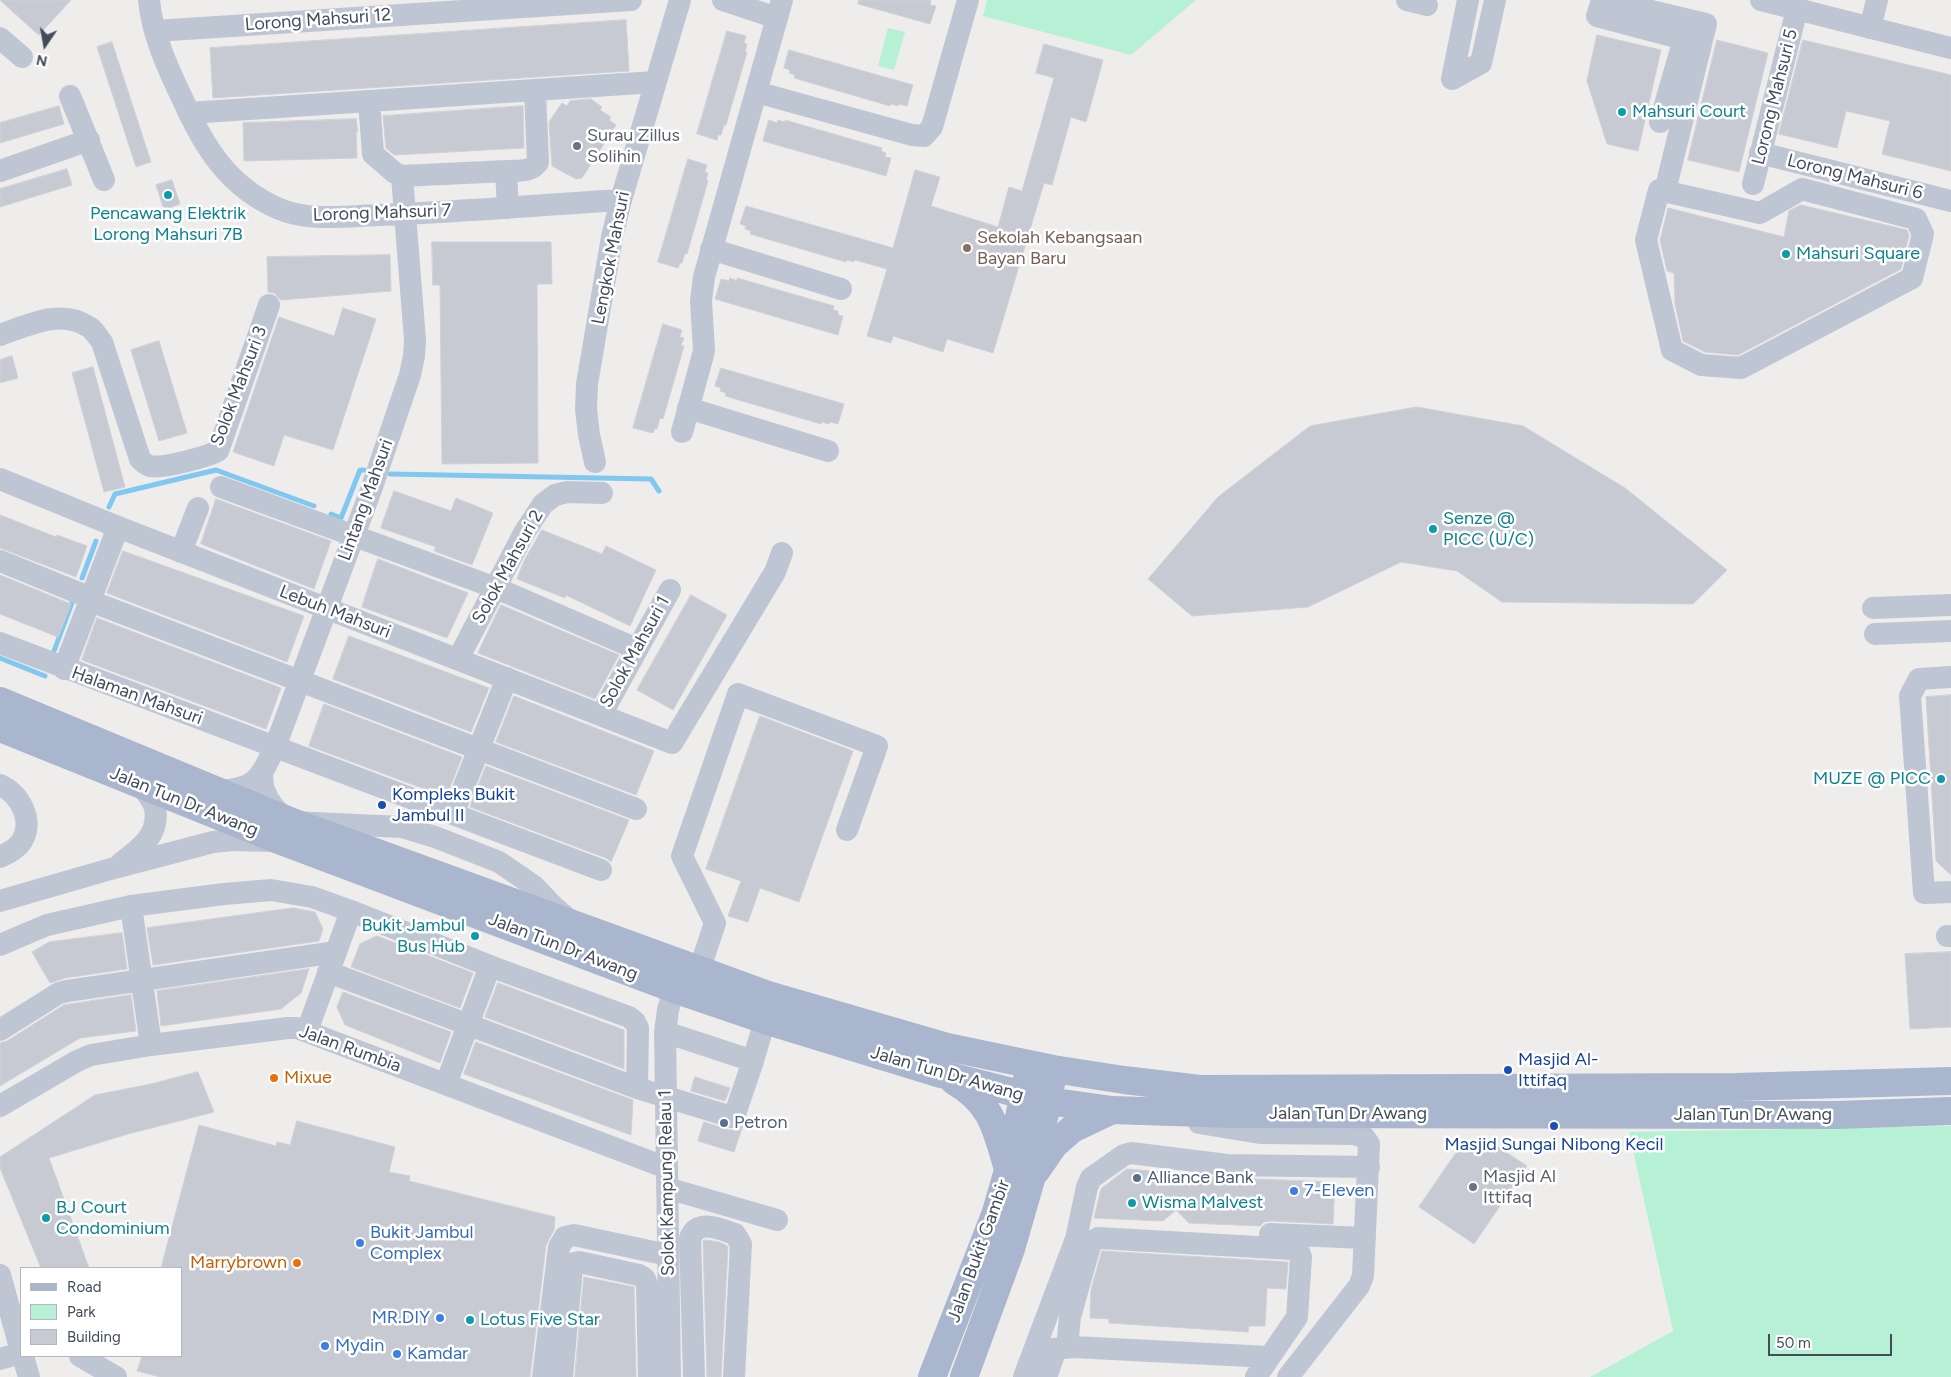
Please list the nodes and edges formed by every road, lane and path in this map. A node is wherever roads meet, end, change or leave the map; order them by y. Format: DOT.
graph roads {
  1 [pos="149,0"];
  2 [pos="631,0"];
  3 [pos="680,0"];
  4 [pos="723,0"];
  5 [pos="968,0"];
  6 [pos="1468,0"];
  7 [pos="1495,0"];
  8 [pos="1603,0"];
  9 [pos="1761,0"];
  10 [pos="1877,0"];
  11 [pos="531,3"];
  12 [pos="388,8"];
  13 [pos="780,9"];
  14 [pos="1797,9"];
  15 [pos="1870,28"];
  16 [pos="155,31"];
  17 [pos="0,38"];
  18 [pos="1951,48"];
  19 [pos="22,57"];
  20 [pos="655,82"];
  21 [pos="535,90"];
  22 [pos="756,92"];
  23 [pos="70,96"];
  24 [pos="369,101"];
  25 [pos="189,114"];
  26 [pos="1660,122"];
  27 [pos="89,140"];
  28 [pos="1760,153"];
  29 [pos="506,170"];
  30 [pos="0,171"];
  31 [pos="402,176"];
  32 [pos="104,180"];
  33 [pos="1753,184"];
  34 [pos="1665,191"];
  35 [pos="620,200"];
  36 [pos="1951,201"];
  37 [pos="508,208"];
  38 [pos="404,214"];
  39 [pos="712,249"];
  40 [pos="842,289"];
  41 [pos="269,305"];
  42 [pos="0,335"];
  43 [pos="688,408"];
  44 [pos="682,432"];
  45 [pos="828,451"];
  46 [pos="595,462"];
  47 [pos="0,479"];
  48 [pos="221,487"];
  49 [pos="602,493"];
  50 [pos="198,508"];
  51 [pos="118,527"];
  52 [pos="353,536"];
  53 [pos="181,552"];
  54 [pos="782,553"];
  55 [pos="0,561"];
  56 [pos="496,588"];
  57 [pos="670,590"];
  58 [pos="90,599"];
  59 [pos="1951,605"];
  60 [pos="326,608"];
  61 [pos="1873,608"];
  62 [pos="1951,631"];
  63 [pos="1875,634"];
  64 [pos="0,643"];
  65 [pos="637,649"];
  66 [pos="458,659"];
  67 [pos="64,669"];
  68 [pos="1951,677"];
  69 [pos="507,678"];
  70 [pos="300,681"];
  71 [pos="0,701"];
  72 [pos="601,715"];
  73 [pos="0,728"];
  74 [pos="275,747"];
  75 [pos="479,749"];
  76 [pos="262,774"];
  77 [pos="140,784"];
  78 [pos="0,785"];
  79 [pos="214,791"];
  80 [pos="636,809"];
  81 [pos="453,814"];
  82 [pos="847,830"];
  83 [pos="286,831"];
  84 [pos="0,857"];
  85 [pos="114,868"];
  86 [pos="601,870"];
  87 [pos="36,890"];
  88 [pos="1951,892"];
  89 [pos="0,901"];
  90 [pos="131,906"];
  91 [pos="351,911"];
  92 [pos="46,925"];
  93 [pos="577,927"];
  94 [pos="0,945"];
  95 [pos="332,962"];
  96 [pos="490,966"];
  97 [pos="699,971"];
  98 [pos="141,979"];
  99 [pos="674,989"];
  100 [pos="765,1020"];
  101 [pos="469,1024"];
  102 [pos="0,1030"];
  103 [pos="307,1031"];
  104 [pos="665,1032"];
  105 [pos="151,1045"];
  106 [pos="753,1061"];
  107 [pos="1042,1067"];
  108 [pos="941,1074"];
  109 [pos="1951,1081"];
  110 [pos="446,1084"];
  111 [pos="638,1088"];
  112 [pos="666,1096"];
  113 [pos="1036,1098"];
  114 [pos="0,1106"];
  115 [pos="1112,1110"];
  116 [pos="1951,1111"];
  117 [pos="1170,1113"];
  118 [pos="1369,1167"];
  119 [pos="1020,1173"];
  120 [pos="667,1178"];
  121 [pos="778,1220"];
  122 [pos="1079,1227"];
  123 [pos="1365,1238"];
  124 [pos="668,1255"];
  125 [pos="0,1275"];
  126 [pos="661,1292"];
  127 [pos="692,1301"];
  128 [pos="18,1327"];
  129 [pos="20,1340"];
  130 [pos="1053,1347"];
  131 [pos="20,1354"];
  132 [pos="23,1357"];
  133 [pos="82,1357"];
  134 [pos="1269,1358"];
  135 [pos="0,1359"];
  136 [pos="29,1377"];
  137 [pos="116,1377"];
  138 [pos="544,1377"];
  139 [pos="562,1377"];
  140 [pos="649,1377"];
  141 [pos="670,1377"];
  142 [pos="694,1377"];
  143 [pos="734,1377"];
  144 [pos="932,1377"];
  145 [pos="964,1377"];
  146 [pos="1024,1377"];
  147 [pos="1046,1377"];
  148 [pos="1256,1377"];
  149 [pos="1288,1377"];
  1 -- 16 [label="street, Lorong Mahsuri 7"];
  2 -- 11 [label="street, Lorong Mahsuri 12"];
  3 -- 20 [label="street, Lengkok Mahsuri"];
  4 -- 13 [label="street"];
  5 -- 22 [label="street"];
  6 -- 7 [label="street"];
  8 -- 26 [label="street"];
  8 -- 34 [label="street"];
  9 -- 14 [label="street"];
  10 -- 15 [label="street"];
  11 -- 12 [label="street, Lorong Mahsuri 12"];
  12 -- 16 [label="street, Lorong Mahsuri 12"];
  13 -- 22 [label="street"];
  14 -- 15 [label="street"];
  14 -- 28 [label="street, Lorong Mahsuri 5"];
  15 -- 18 [label="street"];
  16 -- 25 [label="street, Lorong Mahsuri 7"];
  17 -- 19 [label="street"];
  20 -- 21 [label="street"];
  20 -- 35 [label="street, Lengkok Mahsuri"];
  21 -- 24 [label="street"];
  21 -- 29 [label="street"];
  22 -- 39 [label="street"];
  23 -- 27 [label="street"];
  24 -- 25 [label="street"];
  24 -- 31 [label="street"];
  25 -- 38 [label="street, Lorong Mahsuri 7"];
  27 -- 30 [label="street"];
  27 -- 32 [label="street"];
  28 -- 33 [label="street, Lorong Mahsuri 5"];
  28 -- 36 [label="street, Lorong Mahsuri 6"];
  29 -- 31 [label="street"];
  29 -- 37 [label="street"];
  31 -- 38 [label="street, Lintang Mahsuri"];
  34 -- 34 [label="street"];
  35 -- 37 [label="street, Lorong Mahsuri 7"];
  35 -- 46 [label="street, Lengkok Mahsuri"];
  37 -- 38 [label="street, Lorong Mahsuri 7"];
  38 -- 52 [label="street, Lintang Mahsuri"];
  39 -- 40 [label="street"];
  39 -- 43 [label="street"];
  41 -- 42 [label="street, Solok Mahsuri 3"];
  43 -- 44 [label="street"];
  43 -- 45 [label="street"];
  47 -- 51 [label="street, Lebuh Mahsuri"];
  48 -- 52 [label="street"];
  49 -- 56 [label="street, Solok Mahsuri 2"];
  50 -- 53 [label="street"];
  51 -- 53 [label="street, Lebuh Mahsuri"];
  51 -- 58 [label="street"];
  52 -- 56 [label="street"];
  52 -- 60 [label="street, Lintang Mahsuri"];
  53 -- 60 [label="street, Lebuh Mahsuri"];
  54 -- 72 [label="street, Lebuh Mahsuri"];
  55 -- 58 [label="street"];
  56 -- 65 [label="street"];
  56 -- 66 [label="street, Solok Mahsuri 2"];
  57 -- 65 [label="street, Solok Mahsuri 1"];
  58 -- 67 [label="street"];
  58 -- 70 [label="street"];
  59 -- 61 [label="street"];
  60 -- 66 [label="street, Lebuh Mahsuri"];
  60 -- 70 [label="street, Lintang Mahsuri"];
  62 -- 63 [label="street"];
  64 -- 67 [label="street, Halaman Mahsuri"];
  65 -- 72 [label="street, Solok Mahsuri 1"];
  66 -- 69 [label="street, Lebuh Mahsuri"];
  67 -- 74 [label="street, Halaman Mahsuri"];
  68 -- 88 [label="street"];
  69 -- 72 [label="street, Lebuh Mahsuri"];
  69 -- 75 [label="street"];
  70 -- 74 [label="street, Lintang Mahsuri"];
  70 -- 75 [label="street"];
  71 -- 79 [label="main road, Jalan Tun Dr Awang"];
  73 -- 77 [label="main road, Jalan Tun Dr Awang"];
  74 -- 76 [label="street, Lintang Mahsuri"];
  74 -- 81 [label="street"];
  75 -- 80 [label="street"];
  75 -- 81 [label="street"];
  76 -- 79 [label="street"];
  76 -- 83 [label="street"];
  77 -- 83 [label="main road, Jalan Tun Dr Awang"];
  77 -- 85 [label="street"];
  78 -- 84 [label="street"];
  79 -- 83 [label="main road, Jalan Tun Dr Awang"];
  81 -- 86 [label="street"];
  82 -- 97 [label="street"];
  83 -- 85 [label="street"];
  83 -- 93 [label="main road, Jalan Tun Dr Awang"];
  83 -- 93 [label="street"];
  83 -- 99 [label="main road, Jalan Tun Dr Awang"];
  85 -- 87 [label="street"];
  87 -- 89 [label="street"];
  87 -- 92 [label="street"];
  90 -- 91 [label="street"];
  90 -- 92 [label="street"];
  90 -- 98 [label="street"];
  91 -- 95 [label="street"];
  91 -- 96 [label="street"];
  92 -- 94 [label="street"];
  93 -- 97 [label="main road, Jalan Tun Dr Awang"];
  95 -- 98 [label="street"];
  95 -- 101 [label="street"];
  95 -- 103 [label="street"];
  96 -- 101 [label="street"];
  96 -- 111 [label="street"];
  97 -- 107 [label="main road, Jalan Tun Dr Awang"];
  98 -- 102 [label="street"];
  98 -- 105 [label="street"];
  99 -- 100 [label="main road, Jalan Tun Dr Awang"];
  99 -- 104 [label="street, Solok Kampung Relau 1"];
  100 -- 106 [label="street"];
  100 -- 108 [label="main road, Jalan Tun Dr Awang"];
  101 -- 110 [label="street"];
  101 -- 111 [label="street"];
  103 -- 105 [label="street, Jalan Rumbia"];
  103 -- 110 [label="street, Jalan Rumbia"];
  104 -- 106 [label="street"];
  104 -- 112 [label="street, Solok Kampung Relau 1"];
  105 -- 114 [label="street, Jalan Rumbia"];
  106 -- 112 [label="street"];
  107 -- 109 [label="main road, Jalan Tun Dr Awang"];
  107 -- 113 [label="main road, Jalan Bukit Gambir"];
  108 -- 113 [label="main road, Jalan Tun Dr Awang"];
  108 -- 119 [label="main road"];
  110 -- 120 [label="street, Jalan Rumbia"];
  111 -- 112 [label="street"];
  112 -- 120 [label="street, Solok Kampung Relau 1"];
  113 -- 115 [label="main road, Jalan Tun Dr Awang"];
  113 -- 119 [label="main road, Jalan Bukit Gambir"];
  115 -- 117 [label="main road, Jalan Tun Dr Awang"];
  115 -- 119 [label="main road"];
  116 -- 117 [label="main road, Jalan Tun Dr Awang"];
  117 -- 118 [label="street"];
  118 -- 122 [label="street"];
  118 -- 123 [label="street"];
  119 -- 144 [label="main road, Jalan Bukit Gambir"];
  119 -- 145 [label="main road, Jalan Bukit Gambir"];
  120 -- 121 [label="street, Jalan Rumbia"];
  120 -- 124 [label="street, Solok Kampung Relau 1"];
  122 -- 123 [label="street"];
  122 -- 130 [label="street"];
  123 -- 149 [label="street"];
  124 -- 126 [label="street, Solok Kampung Relau 1"];
  124 -- 138 [label="street"];
  125 -- 128 [label="street"];
  126 -- 127 [label="street"];
  126 -- 139 [label="street"];
  126 -- 140 [label="street"];
  126 -- 141 [label="street, Solok Kampung Relau 1"];
  127 -- 142 [label="street"];
  127 -- 143 [label="street"];
  128 -- 129 [label="street"];
  130 -- 134 [label="street"];
  130 -- 134 [label="street"];
  130 -- 146 [label="street"];
  130 -- 147 [label="street"];
  131 -- 135 [label="street"];
  132 -- 136 [label="street"];
  133 -- 137 [label="street"];
  134 -- 148 [label="street"];
}
